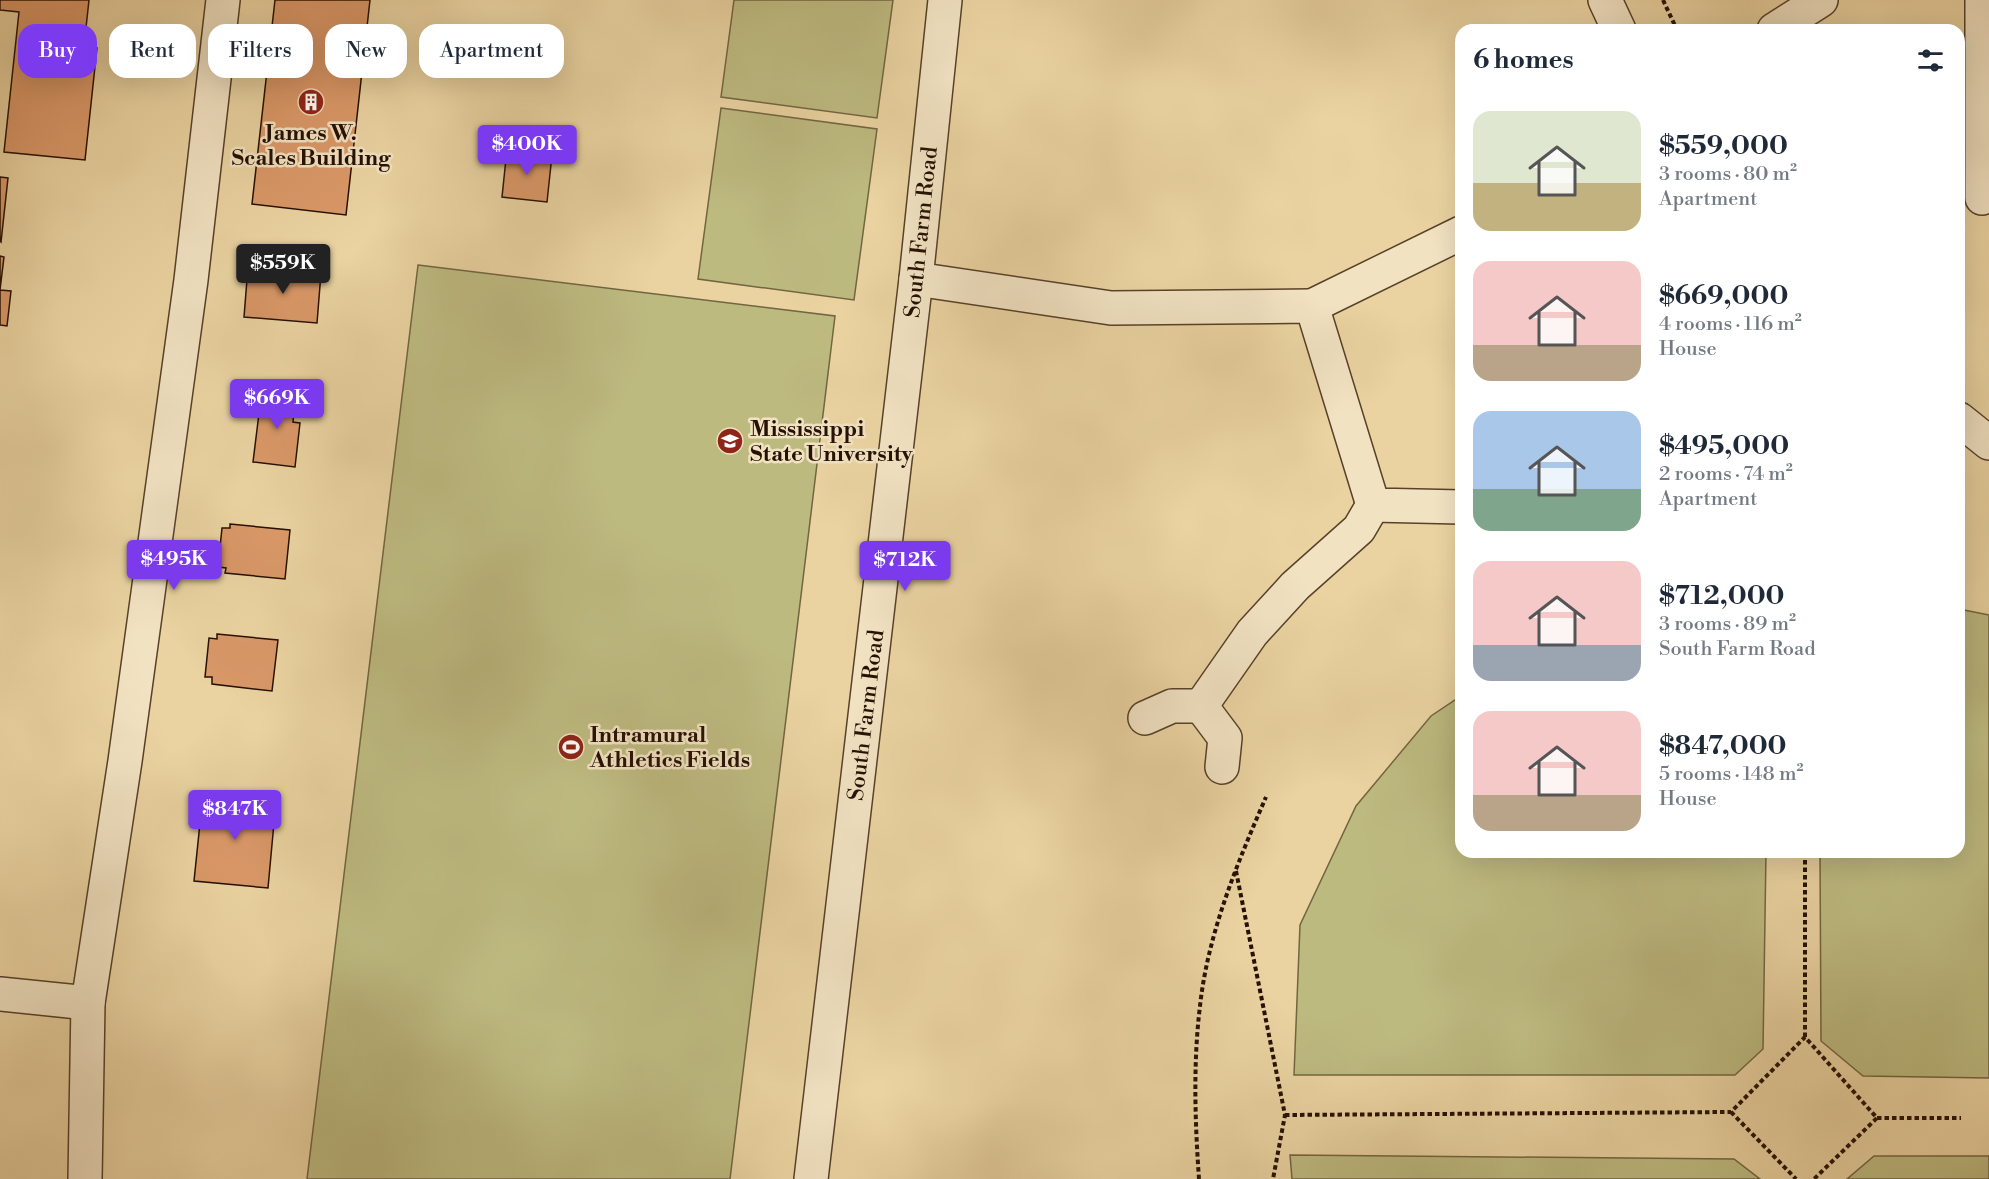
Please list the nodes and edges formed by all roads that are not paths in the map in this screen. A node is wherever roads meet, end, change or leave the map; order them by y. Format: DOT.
graph roads {
  1 [pos="223,0"];
  2 [pos="945,0"];
  3 [pos="1605,0"];
  4 [pos="1821,0"];
  5 [pos="1982,0"];
  6 [pos="1616,24"];
  7 [pos="1783,24"];
  8 [pos="1982,198"];
  9 [pos="1455,236"];
  10 [pos="916,279"];
  11 [pos="1311,306"];
  12 [pos="1965,424"];
  13 [pos="1989,443"];
  14 [pos="1373,505"];
  15 [pos="1455,507"];
  16 [pos="1201,706"];
  17 [pos="1145,718"];
  18 [pos="1222,766"];
  19 [pos="0,994"];
  20 [pos="88,1003"];
  21 [pos="85,1179"];
  22 [pos="811,1179"];
  1 -- 20 [label="street"];
  2 -- 10 [label="street, South Farm Road"];
  3 -- 6 [label="street"];
  4 -- 7 [label="street"];
  5 -- 8 [label="street"];
  9 -- 11 [label="street"];
  10 -- 11 [label="street"];
  10 -- 22 [label="street, South Farm Road"];
  11 -- 14 [label="street"];
  12 -- 13 [label="street"];
  14 -- 15 [label="street"];
  14 -- 16 [label="street"];
  16 -- 17 [label="street"];
  16 -- 18 [label="street"];
  19 -- 20 [label="street"];
  20 -- 21 [label="street"];
}
